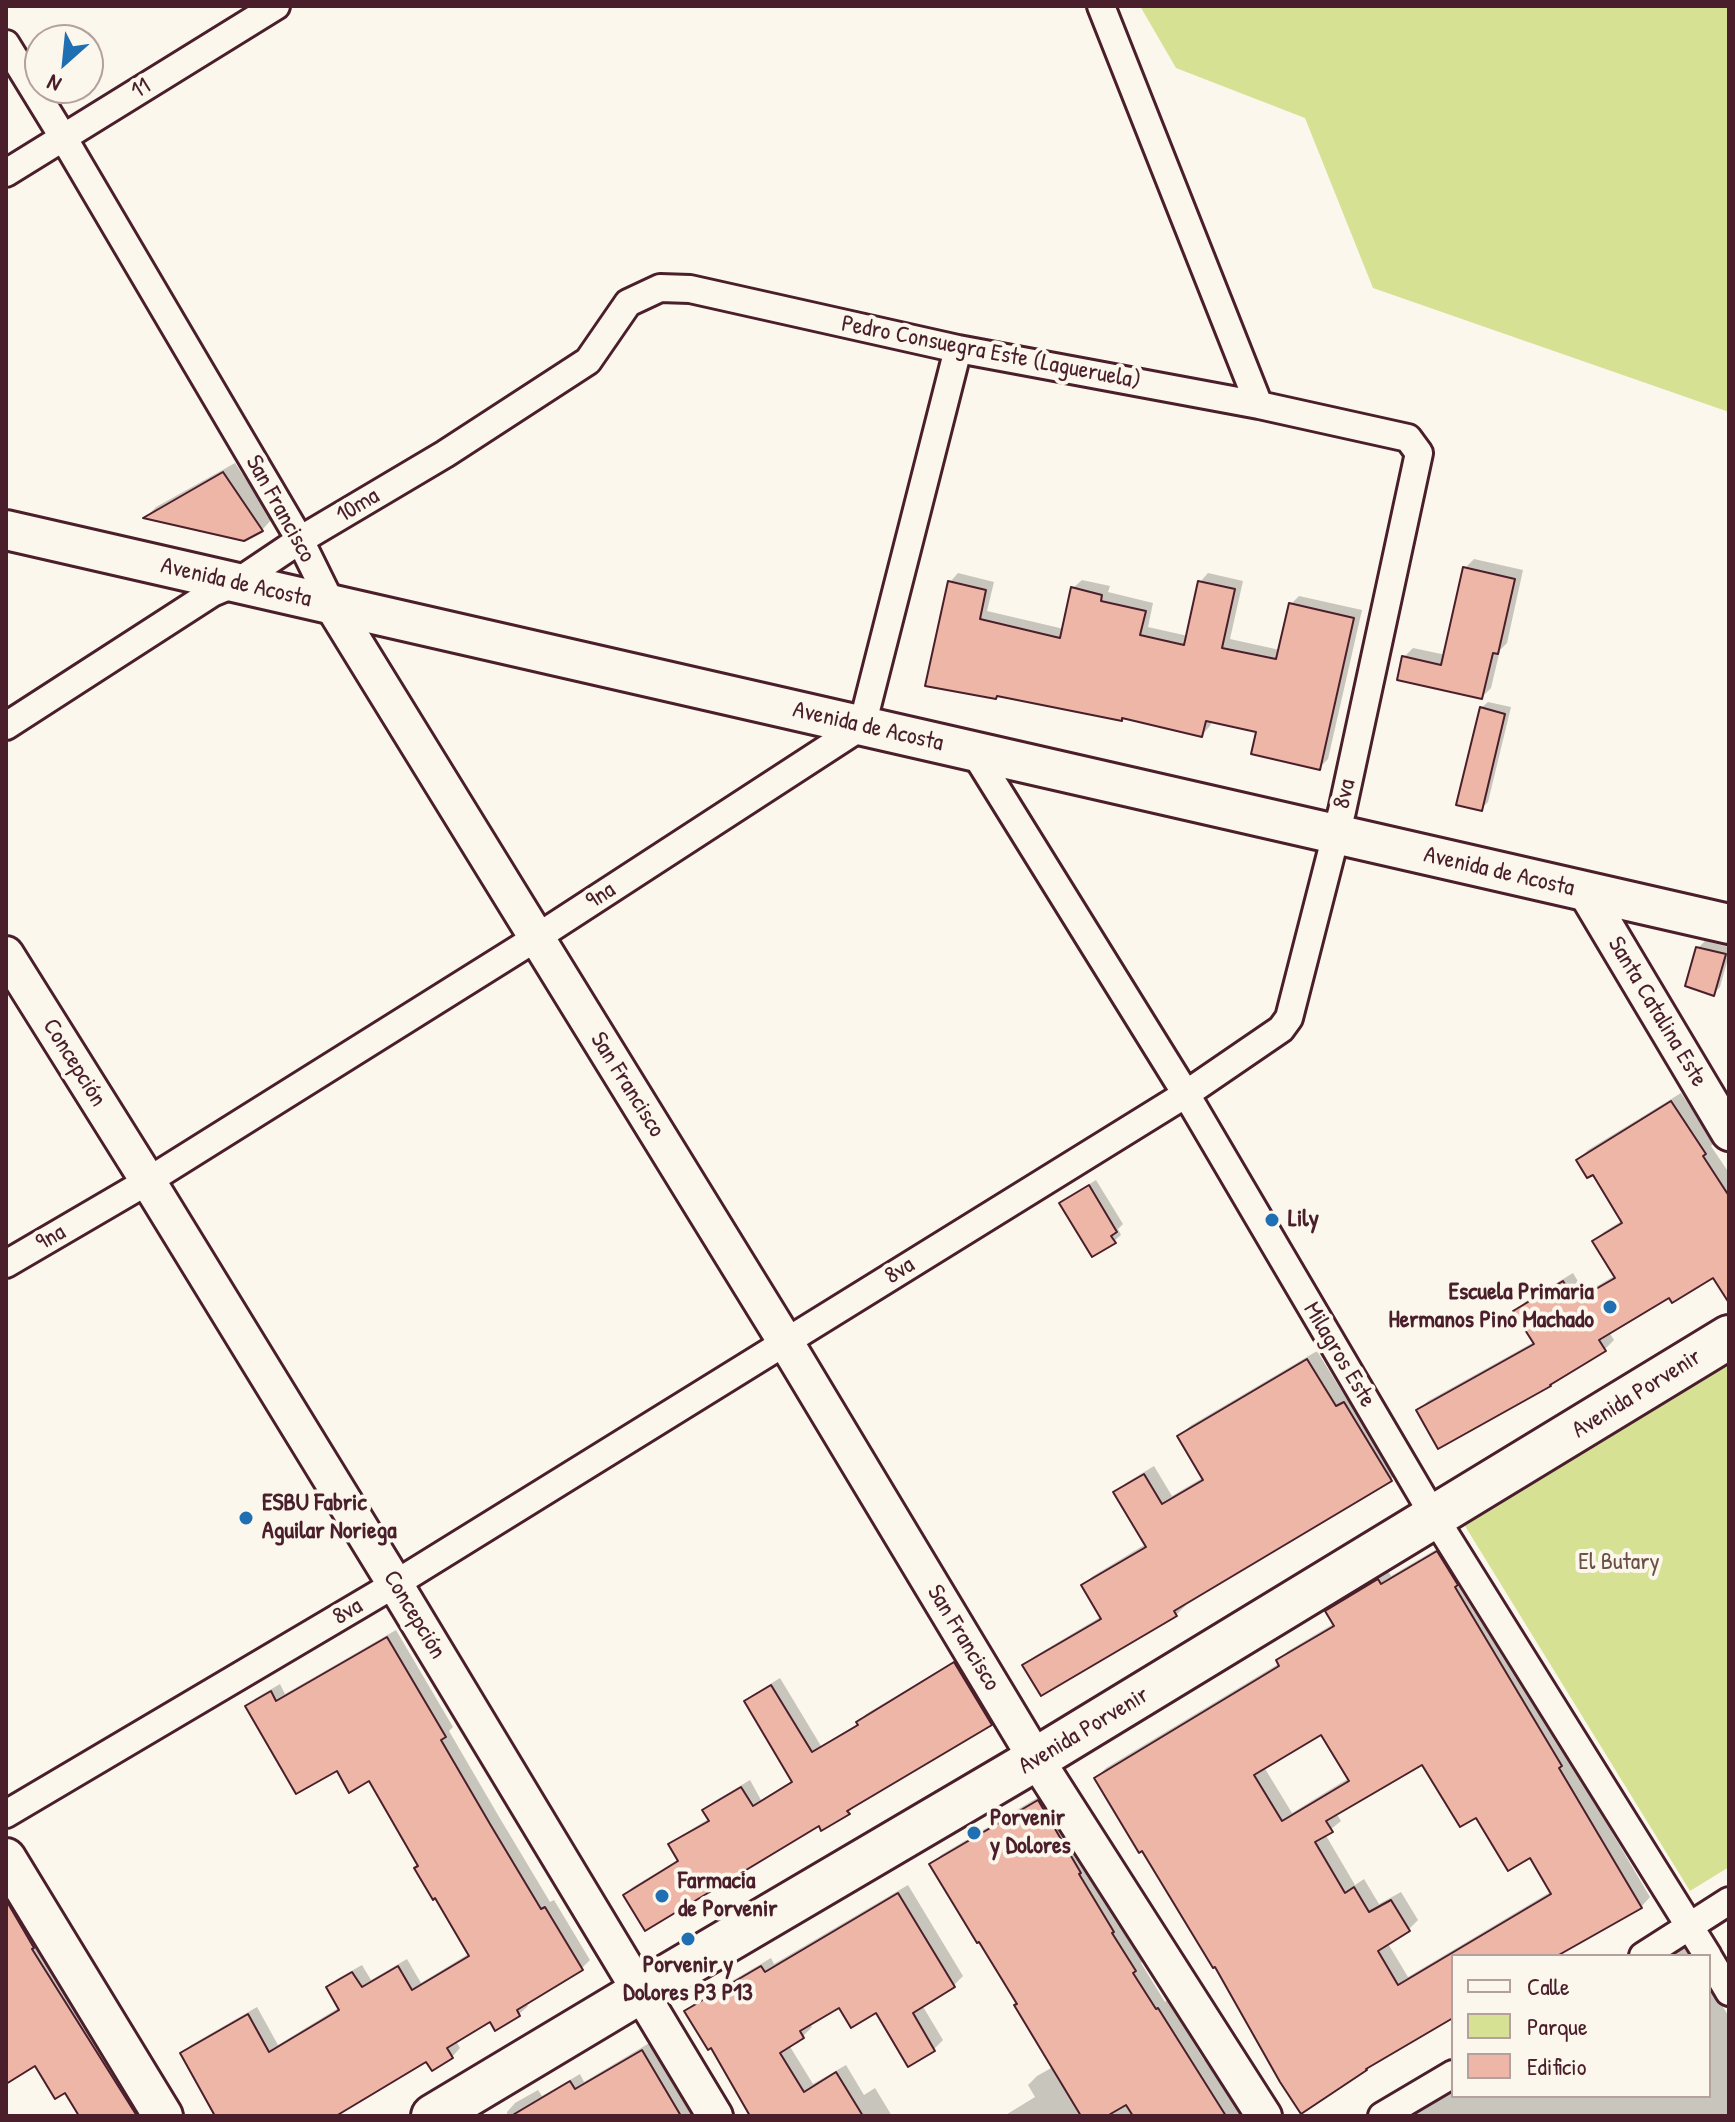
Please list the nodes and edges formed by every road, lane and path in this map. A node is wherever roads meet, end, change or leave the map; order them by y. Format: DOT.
graph roads {
  1 [pos="276,6"];
  2 [pos="1101,6"];
  3 [pos="6,44"];
  4 [pos="63,137"];
  5 [pos="6,173"];
  6 [pos="958,349"];
  7 [pos="588,361"];
  8 [pos="1259,405"];
  9 [pos="1419,453"];
  10 [pos="6,530"];
  11 [pos="300,540"];
  12 [pos="236,583"];
  13 [pos="332,605"];
  14 [pos="6,726"];
  15 [pos="862,726"];
  16 [pos="974,752"];
  17 [pos="1336,834"];
  18 [pos="1585,891"];
  19 [pos="1729,924"];
  20 [pos="536,938"];
  21 [pos="6,954"];
  22 [pos="1186,1094"];
  23 [pos="1729,1133"];
  24 [pos="148,1181"];
  25 [pos="6,1264"];
  26 [pos="1729,1337"];
  27 [pos="785,1341"];
  28 [pos="1435,1518"];
  29 [pos="395,1584"];
  30 [pos="1036,1759"];
  31 [pos="6,1814"];
  32 [pos="6,1858"];
  33 [pos="1729,1901"];
  34 [pos="1690,1926"];
  35 [pos="1646,1954"];
  36 [pos="1706,1954"];
  37 [pos="1711,1962"];
  38 [pos="640,1992"];
  39 [pos="1729,1992"];
  40 [pos="1451,2075"];
  41 [pos="163,2116"];
  42 [pos="433,2116"];
  43 [pos="715,2116"];
  44 [pos="1264,2116"];
  45 [pos="1382,2116"];
  1 -- 4 [label="street, 11"];
  2 -- 8 [label="street"];
  3 -- 4 [label="street, San Francisco"];
  4 -- 5 [label="street, 11"];
  4 -- 11 [label="street, San Francisco"];
  6 -- 7 [label="street, Pedro Consuegra Este (Lagueruela)"];
  6 -- 8 [label="street, Pedro Consuegra Este (Lagueruela)"];
  6 -- 15 [label="street"];
  7 -- 11 [label="street, 10ma"];
  8 -- 9 [label="street, Pedro Consuegra Este (Lagueruela)"];
  9 -- 17 [label="street, 8va"];
  10 -- 12 [label="main road, Avenida de Acosta"];
  11 -- 12 [label="street, 10ma"];
  11 -- 13 [label="street, San Francisco"];
  12 -- 13 [label="main road, Avenida de Acosta"];
  12 -- 14 [label="street, 10ma"];
  13 -- 15 [label="main road, Avenida de Acosta"];
  13 -- 20 [label="street, San Francisco"];
  15 -- 16 [label="main road, Avenida de Acosta"];
  15 -- 20 [label="street, 9na"];
  16 -- 17 [label="main road, Avenida de Acosta"];
  16 -- 22 [label="street, Milagros Este"];
  17 -- 18 [label="main road, Avenida de Acosta"];
  17 -- 22 [label="street, 8va"];
  18 -- 19 [label="main road, Avenida de Acosta"];
  18 -- 23 [label="street, Santa Catalina Este"];
  20 -- 24 [label="street, 9na"];
  20 -- 27 [label="street, San Francisco"];
  21 -- 24 [label="street, Concepción"];
  22 -- 27 [label="street, 8va"];
  22 -- 28 [label="street, Milagros Este"];
  24 -- 25 [label="street, 9na"];
  24 -- 29 [label="street, Concepción"];
  26 -- 28 [label="main road, Avenida Porvenir"];
  27 -- 29 [label="street, 8va"];
  27 -- 30 [label="street, San Francisco"];
  28 -- 30 [label="main road, Avenida Porvenir"];
  28 -- 34 [label="street, Milagros Este"];
  29 -- 31 [label="street, 8va"];
  29 -- 38 [label="street, Concepción"];
  30 -- 38 [label="main road, Avenida Porvenir"];
  30 -- 44 [label="street, San Francisco"];
  32 -- 41 [label="main road"];
  33 -- 34 [label="street"];
  34 -- 35 [label="street"];
  34 -- 36 [label="street, Milagros Este"];
  37 -- 39 [label="street, Milagros Este"];
  38 -- 42 [label="main road, Avenida Porvenir"];
  38 -- 43 [label="street, Concepción"];
  40 -- 45 [label="street"];
}
